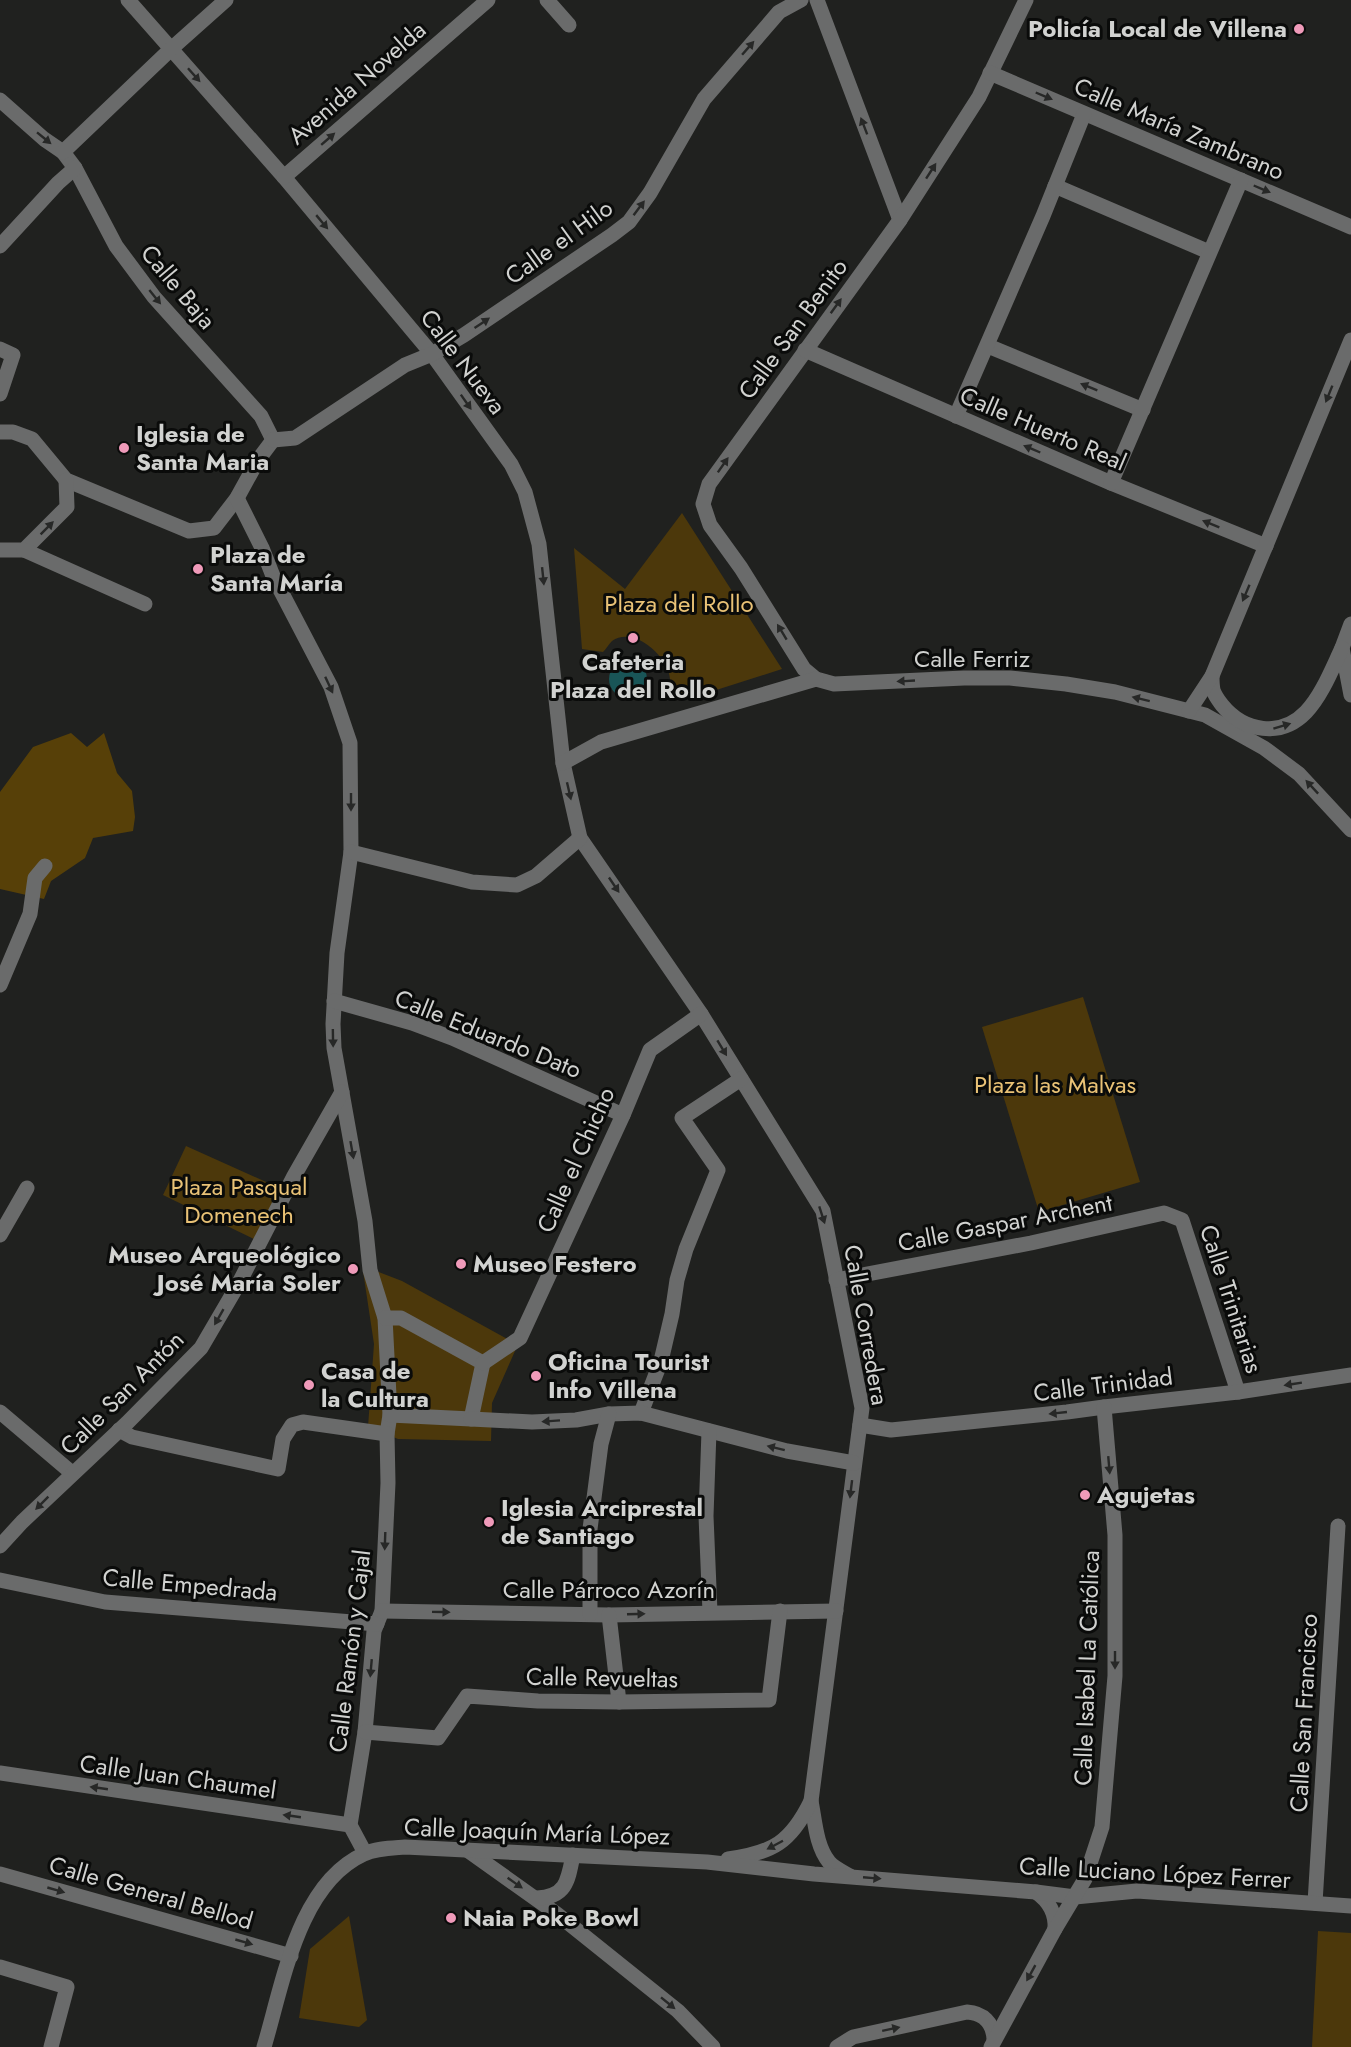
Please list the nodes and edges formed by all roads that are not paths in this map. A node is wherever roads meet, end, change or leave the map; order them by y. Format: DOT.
graph roads {
  1 [pos="128,0"];
  2 [pos="226,0"];
  3 [pos="488,0"];
  4 [pos="547,0"];
  5 [pos="801,0"];
  6 [pos="817,0"];
  7 [pos="1026,0"];
  8 [pos="569,25"];
  9 [pos="171,49"];
  10 [pos="990,73"];
  11 [pos="0,100"];
  12 [pos="1084,114"];
  13 [pos="63,152"];
  14 [pos="75,168"];
  15 [pos="284,177"];
  16 [pos="1241,180"];
  17 [pos="1055,186"];
  18 [pos="900,220"];
  19 [pos="1351,227"];
  20 [pos="0,246"];
  21 [pos="1209,252"];
  22 [pos="1351,340"];
  23 [pos="988,346"];
  24 [pos="0,349"];
  25 [pos="805,350"];
  26 [pos="432,354"];
  27 [pos="0,394"];
  28 [pos="1143,410"];
  29 [pos="956,416"];
  30 [pos="6,432"];
  31 [pos="273,440"];
  32 [pos="66,480"];
  33 [pos="1111,483"];
  34 [pos="237,498"];
  35 [pos="1266,546"];
  36 [pos="0,550"];
  37 [pos="24,550"];
  38 [pos="145,604"];
  39 [pos="1350,626"];
  40 [pos="1342,648"];
  41 [pos="1212,676"];
  42 [pos="816,679"];
  43 [pos="1351,695"];
  44 [pos="1189,711"];
  45 [pos="562,763"];
  46 [pos="1351,830"];
  47 [pos="580,838"];
  48 [pos="351,852"];
  49 [pos="45,866"];
  50 [pos="0,985"];
  51 [pos="334,1001"];
  52 [pos="701,1014"];
  53 [pos="741,1079"];
  54 [pos="342,1092"];
  55 [pos="623,1115"];
  56 [pos="27,1188"];
  57 [pos="1182,1220"];
  58 [pos="0,1235"];
  59 [pos="836,1280"];
  60 [pos="385,1318"];
  61 [pos="483,1363"];
  62 [pos="1351,1375"];
  63 [pos="1238,1392"];
  64 [pos="1104,1407"];
  65 [pos="0,1412"];
  66 [pos="641,1413"];
  67 [pos="609,1414"];
  68 [pos="390,1415"];
  69 [pos="471,1419"];
  70 [pos="860,1425"];
  71 [pos="119,1430"];
  72 [pos="709,1431"];
  73 [pos="387,1434"];
  74 [pos="854,1463"];
  75 [pos="72,1473"];
  76 [pos="1338,1526"];
  77 [pos="0,1546"];
  78 [pos="0,1580"];
  79 [pos="780,1611"];
  80 [pos="836,1611"];
  81 [pos="710,1612"];
  82 [pos="590,1614"];
  83 [pos="609,1615"];
  84 [pos="380,1618"];
  85 [pos="619,1702"];
  86 [pos="365,1732"];
  87 [pos="0,1773"];
  88 [pos="812,1802"];
  89 [pos="350,1825"];
  90 [pos="466,1850"];
  91 [pos="365,1853"];
  92 [pos="573,1855"];
  93 [pos="707,1862"];
  94 [pos="0,1874"];
  95 [pos="814,1874"];
  96 [pos="850,1876"];
  97 [pos="1036,1892"];
  98 [pos="1075,1897"];
  99 [pos="537,1899"];
  100 [pos="1316,1903"];
  101 [pos="1351,1906"];
  102 [pos="1057,1925"];
  103 [pos="291,1956"];
  104 [pos="0,1967"];
  105 [pos="992,2043"];
  106 [pos="51,2047"];
  107 [pos="264,2047"];
  108 [pos="713,2047"];
  109 [pos="837,2047"];
  1 -- 9 [label="street, Calle Nueva"];
  2 -- 9 [label="street"];
  15 -- 3 [label="street, Avenida Novelda, one-way"];
  4 -- 8 [label="street"];
  26 -- 5 [label="street, Calle el Hilo, one-way"];
  18 -- 6 [label="street, one-way"];
  7 -- 10 [label="street, Calle San Benito"];
  9 -- 13 [label="street"];
  9 -- 15 [label="street, Calle Nueva, one-way"];
  10 -- 12 [label="street, Calle María Zambrano, one-way"];
  18 -- 10 [label="street, Calle San Benito, one-way"];
  11 -- 13 [label="street, Calle Baja, one-way"];
  12 -- 16 [label="street, Calle María Zambrano"];
  12 -- 17 [label="street"];
  13 -- 14 [label="street, Calle Baja"];
  14 -- 20 [label="street"];
  14 -- 31 [label="street, Calle Baja, one-way"];
  15 -- 26 [label="street, Calle Nueva, one-way"];
  16 -- 19 [label="street, Calle María Zambrano, one-way"];
  16 -- 21 [label="street"];
  17 -- 21 [label="street"];
  17 -- 23 [label="street"];
  25 -- 18 [label="street, Calle San Benito, one-way"];
  21 -- 28 [label="street"];
  22 -- 35 [label="street, one-way"];
  28 -- 23 [label="street, one-way"];
  23 -- 29 [label="street"];
  24 -- 27 [label="street"];
  25 -- 29 [label="street, Calle Huerto Real"];
  42 -- 25 [label="street, Calle San Benito, one-way"];
  26 -- 31 [label="street, Calle el Hilo"];
  26 -- 45 [label="street, Calle Nueva, one-way"];
  28 -- 33 [label="street"];
  33 -- 29 [label="street, Calle Huerto Real, one-way"];
  30 -- 32 [label="street"];
  31 -- 34 [label="street"];
  32 -- 34 [label="street"];
  37 -- 32 [label="street, one-way"];
  35 -- 33 [label="street, Calle Huerto Real, one-way"];
  34 -- 48 [label="street, Calle Ramón y Cajal, one-way"];
  35 -- 41 [label="street, one-way"];
  36 -- 37 [label="street"];
  37 -- 38 [label="street"];
  39 -- 40 [label="street"];
  41 -- 40 [label="street, one-way"];
  40 -- 43 [label="street"];
  41 -- 44 [label="street"];
  44 -- 42 [label="street, Calle Ferriz, one-way"];
  42 -- 45 [label="street, Calle Ferriz"];
  46 -- 44 [label="street, Calle Ferriz, one-way"];
  45 -- 47 [label="street, Calle Nueva, one-way"];
  47 -- 48 [label="street"];
  47 -- 52 [label="street, Calle Corredera, one-way"];
  48 -- 51 [label="street, Calle Ramón y Cajal"];
  49 -- 50 [label="street"];
  51 -- 54 [label="street, Calle Ramón y Cajal, one-way"];
  51 -- 55 [label="street, Calle Eduardo Dato"];
  52 -- 53 [label="street, Calle Corredera, one-way"];
  52 -- 55 [label="street, Calle el Chicho"];
  53 -- 59 [label="street, Calle Corredera, one-way"];
  53 -- 66 [label="street"];
  54 -- 60 [label="street, Calle Ramón y Cajal, one-way"];
  54 -- 71 [label="street, Calle San Antón, one-way"];
  55 -- 61 [label="street, Calle el Chicho"];
  56 -- 58 [label="street"];
  57 -- 59 [label="street, Calle Gaspar Archent"];
  57 -- 63 [label="street, Calle Trinitarias"];
  59 -- 70 [label="street, Calle Corredera"];
  60 -- 61 [label="street"];
  60 -- 68 [label="street, Calle Ramón y Cajal"];
  61 -- 69 [label="street"];
  62 -- 63 [label="street, Calle Trinidad, one-way"];
  63 -- 64 [label="street, Calle Trinidad"];
  64 -- 70 [label="street, Calle Trinidad, one-way"];
  64 -- 98 [label="street, Calle Isabel La Católica, one-way"];
  65 -- 75 [label="street"];
  66 -- 67 [label="street"];
  66 -- 72 [label="street"];
  67 -- 69 [label="street, one-way"];
  67 -- 82 [label="street"];
  68 -- 69 [label="street"];
  68 -- 73 [label="street, Calle Ramón y Cajal"];
  70 -- 74 [label="street, Calle Corredera"];
  71 -- 73 [label="street"];
  71 -- 75 [label="street, Calle San Antón"];
  74 -- 72 [label="street, one-way"];
  72 -- 81 [label="street"];
  73 -- 84 [label="street, Calle Ramón y Cajal, one-way"];
  74 -- 80 [label="street, Calle Corredera, one-way"];
  75 -- 77 [label="street, Calle San Antón, one-way"];
  76 -- 100 [label="street, Calle San Francisco"];
  78 -- 84 [label="street, Calle Empedrada"];
  79 -- 80 [label="street, Calle Párroco Azorín"];
  79 -- 81 [label="street, Calle Párroco Azorín"];
  79 -- 85 [label="street, Calle Revueltas"];
  80 -- 88 [label="street, Calle Corredera"];
  83 -- 81 [label="street, Calle Párroco Azorín, one-way"];
  82 -- 83 [label="street, Calle Párroco Azorín"];
  84 -- 82 [label="street, Calle Párroco Azorín, one-way"];
  83 -- 85 [label="street"];
  84 -- 86 [label="street, Calle Ramón y Cajal, one-way"];
  85 -- 86 [label="street, Calle Revueltas"];
  86 -- 89 [label="street, Calle Ramón y Cajal"];
  89 -- 87 [label="street, Calle Juan Chaumel, one-way"];
  88 -- 93 [label="street, Calle Joaquín María López, one-way"];
  88 -- 96 [label="street, Calle Corredera"];
  89 -- 91 [label="street"];
  90 -- 91 [label="street, Calle Joaquín María López"];
  90 -- 92 [label="street, Calle Joaquín María López"];
  90 -- 99 [label="street, one-way"];
  91 -- 103 [label="street"];
  92 -- 93 [label="street, Calle Joaquín María López"];
  92 -- 99 [label="street"];
  93 -- 95 [label="street, Calle Joaquín María López"];
  94 -- 103 [label="street, Calle General Bellod, one-way"];
  95 -- 96 [label="street, Calle Luciano López Ferrer"];
  96 -- 97 [label="street, Calle Luciano López Ferrer, one-way"];
  97 -- 98 [label="street, Calle Luciano López Ferrer"];
  97 -- 102 [label="street"];
  98 -- 100 [label="street, Calle Luciano López Ferrer"];
  98 -- 102 [label="street, Calle Isabel La Católica"];
  99 -- 108 [label="street, one-way"];
  100 -- 101 [label="street, Calle Luciano López Ferrer"];
  102 -- 105 [label="street, Calle Isabel La Católica, one-way"];
  103 -- 107 [label="street"];
  104 -- 106 [label="street"];
  109 -- 105 [label="street, one-way"];
}
